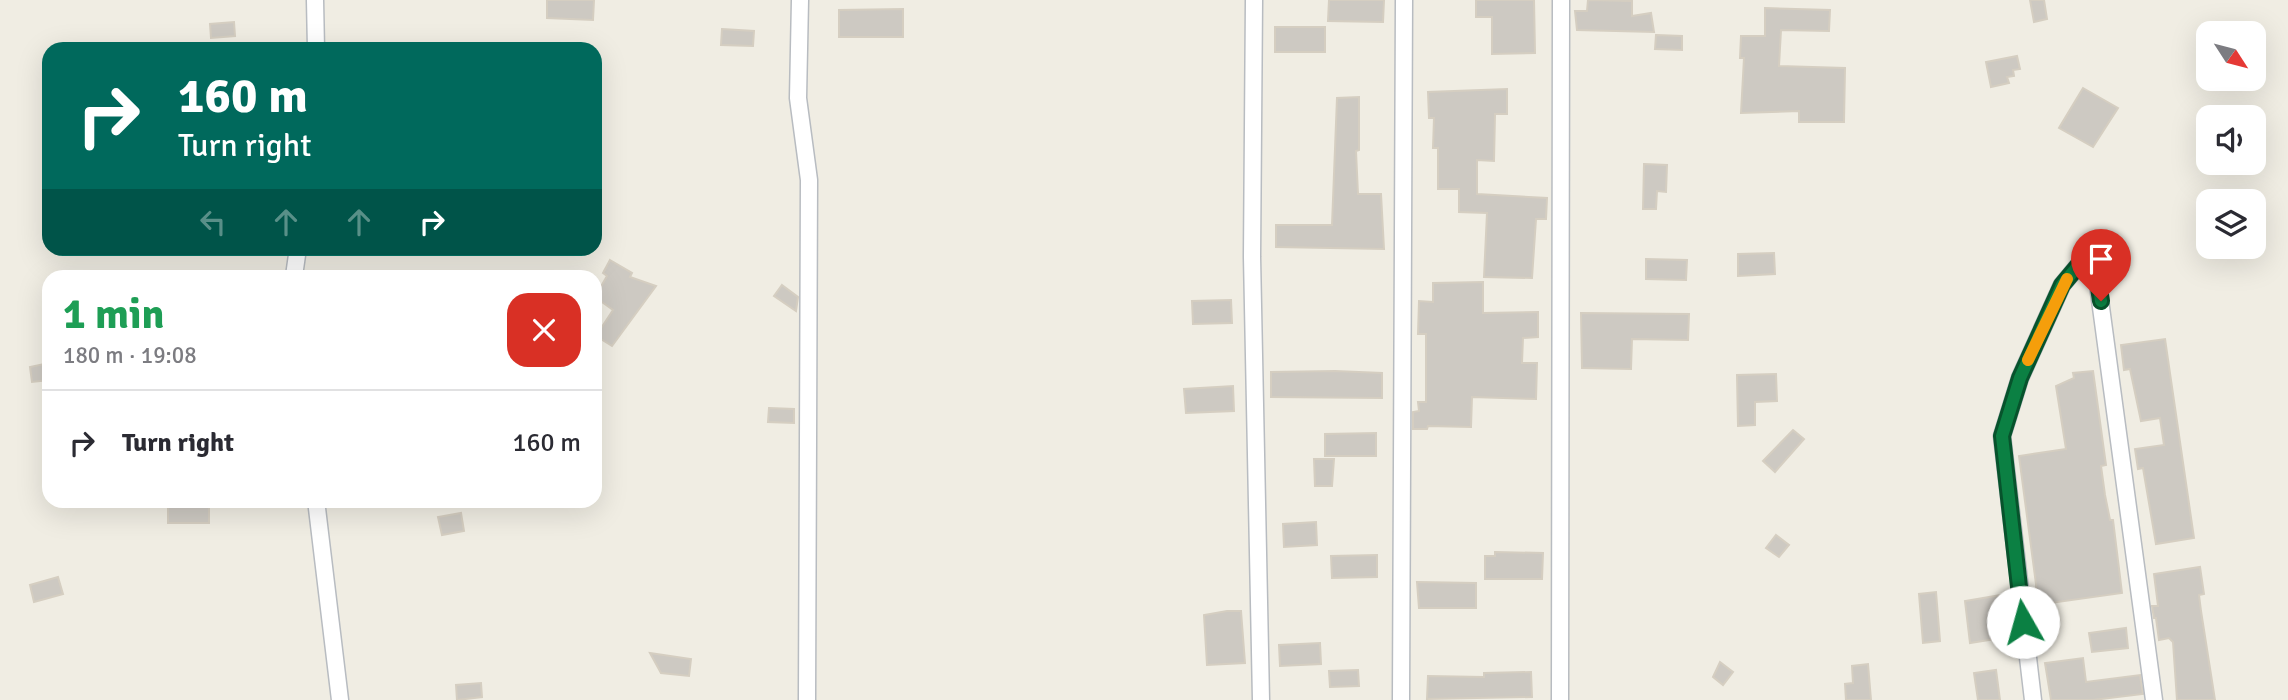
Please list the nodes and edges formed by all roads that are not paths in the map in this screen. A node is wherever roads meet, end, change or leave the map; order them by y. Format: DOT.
graph roads {
  1 [pos="315,0"];
  2 [pos="800,0"];
  3 [pos="1254,0"];
  4 [pos="1404,0"];
  5 [pos="1561,0"];
  6 [pos="316,42"];
  7 [pos="317,508"];
  8 [pos="340,700"];
  9 [pos="807,700"];
  10 [pos="1261,700"];
  11 [pos="1401,700"];
  12 [pos="1560,700"];
  13 [pos="2033,700"];
  14 [pos="2154,700"];
  1 -- 6 [label="street"];
  2 -- 9 [label="street"];
  3 -- 10 [label="street"];
  4 -- 11 [label="street"];
  5 -- 12 [label="street"];
  7 -- 8 [label="street"];
  13 -- 14 [label="street"];
}
